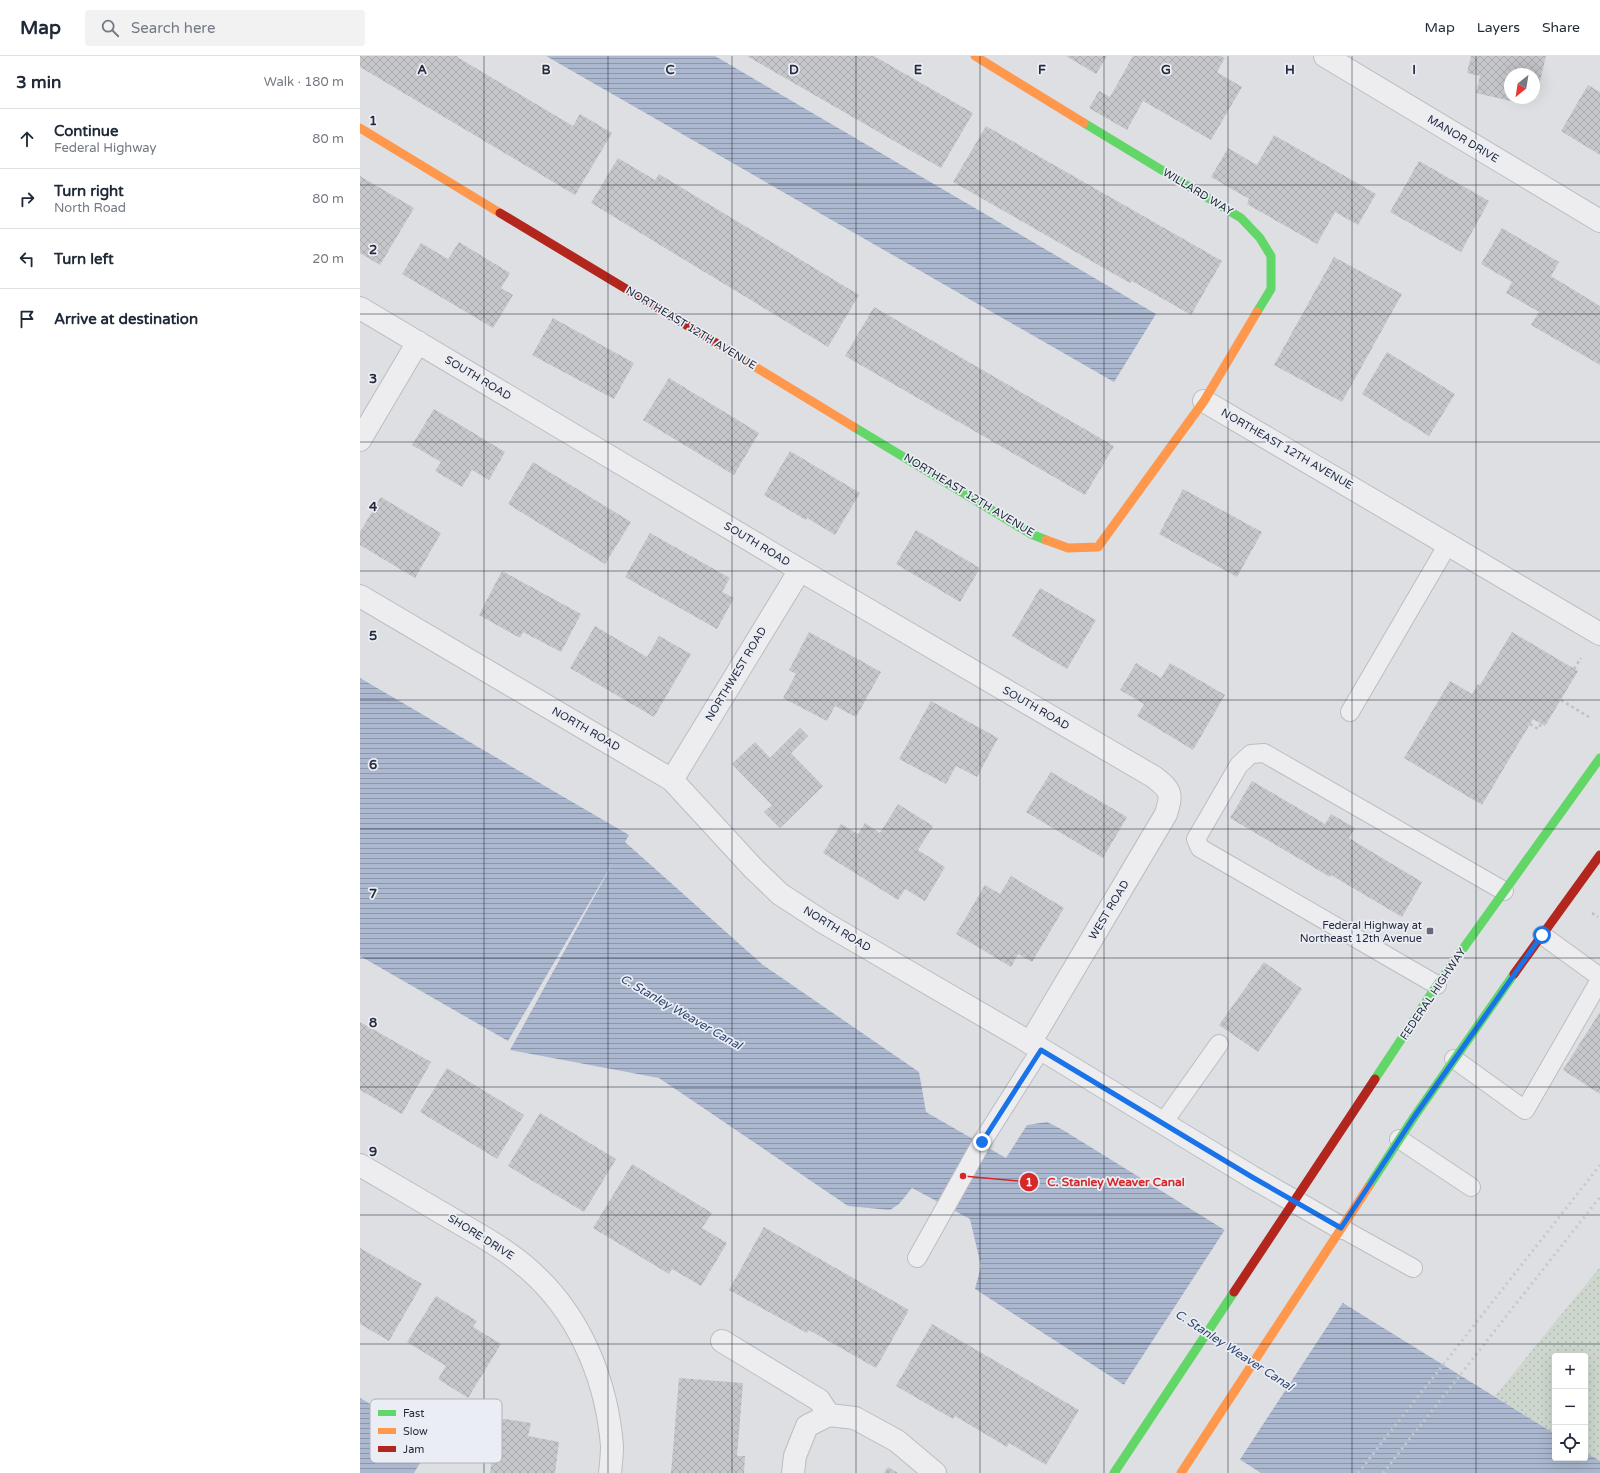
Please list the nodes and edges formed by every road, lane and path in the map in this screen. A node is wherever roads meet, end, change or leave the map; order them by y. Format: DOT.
graph roads {
  1 [pos="975,56"];
  2 [pos="1325,56"];
  3 [pos="360,128"];
  4 [pos="1600,221"];
  5 [pos="360,308"];
  6 [pos="418,342"];
  7 [pos="1204,401"];
  8 [pos="360,440"];
  9 [pos="1448,544"];
  10 [pos="800,570"];
  11 [pos="360,596"];
  12 [pos="1600,634"];
  13 [pos="1581,658"];
  14 [pos="1574,669"];
  15 [pos="1561,700"];
  16 [pos="1350,712"];
  17 [pos="1589,718"];
  18 [pos="1530,724"];
  19 [pos="1541,724"];
  20 [pos="1600,758"];
  21 [pos="1154,777"];
  22 [pos="672,780"];
  23 [pos="1600,855"];
  24 [pos="1504,891"];
  25 [pos="1542,935"];
  26 [pos="1600,978"];
  27 [pos="1437,985"];
  28 [pos="1218,1044"];
  29 [pos="1035,1046"];
  30 [pos="1454,1059"];
  31 [pos="1163,1123"];
  32 [pos="1399,1139"];
  33 [pos="360,1165"];
  34 [pos="1471,1187"];
  35 [pos="1294,1202"];
  36 [pos="1341,1228"];
  37 [pos="917,1258"];
  38 [pos="1413,1268"];
  39 [pos="722,1341"];
  40 [pos="829,1415"];
  41 [pos="610,1473"];
  42 [pos="792,1473"];
  43 [pos="935,1473"];
  44 [pos="1114,1473"];
  45 [pos="1181,1473"];
  1 -- 7 [label="main road, WILLARD WAY"];
  2 -- 4 [label="street, MANOR DRIVE"];
  3 -- 7 [label="main road, NORTHEAST 12TH AVENUE"];
  5 -- 6 [label="street, SOUTH ROAD"];
  6 -- 8 [label="street"];
  6 -- 10 [label="street, SOUTH ROAD"];
  7 -- 9 [label="street, NORTHEAST 12TH AVENUE"];
  9 -- 12 [label="street, NORTHEAST 12TH AVENUE"];
  9 -- 16 [label="lane"];
  10 -- 21 [label="street, SOUTH ROAD"];
  10 -- 22 [label="street, NORTHWEST ROAD"];
  11 -- 22 [label="street, NORTH ROAD"];
  13 -- 14 [label="path"];
  15 -- 17 [label="path"];
  18 -- 19 [label="path"];
  20 -- 24 [label="main road, FEDERAL HIGHWAY"];
  21 -- 29 [label="street, WEST ROAD"];
  22 -- 29 [label="street, NORTH ROAD"];
  23 -- 25 [label="main road"];
  24 -- 27 [label="main road, FEDERAL HIGHWAY"];
  24 -- 27 [label="lane"];
  25 -- 26 [label="lane"];
  25 -- 30 [label="main road"];
  26 -- 30 [label="lane"];
  27 -- 35 [label="main road, FEDERAL HIGHWAY"];
  28 -- 31 [label="lane"];
  29 -- 31 [label="street, NORTH ROAD"];
  29 -- 37 [label="lane"];
  30 -- 32 [label="main road"];
  31 -- 35 [label="street, NORTH ROAD"];
  32 -- 34 [label="lane"];
  32 -- 36 [label="main road"];
  33 -- 41 [label="street, SHORE DRIVE"];
  35 -- 36 [label="street, NORTH ROAD"];
  35 -- 44 [label="main road, FEDERAL HIGHWAY"];
  36 -- 38 [label="lane"];
  36 -- 45 [label="main road"];
  39 -- 40 [label="street"];
  40 -- 42 [label="street"];
  40 -- 43 [label="street"];
}
